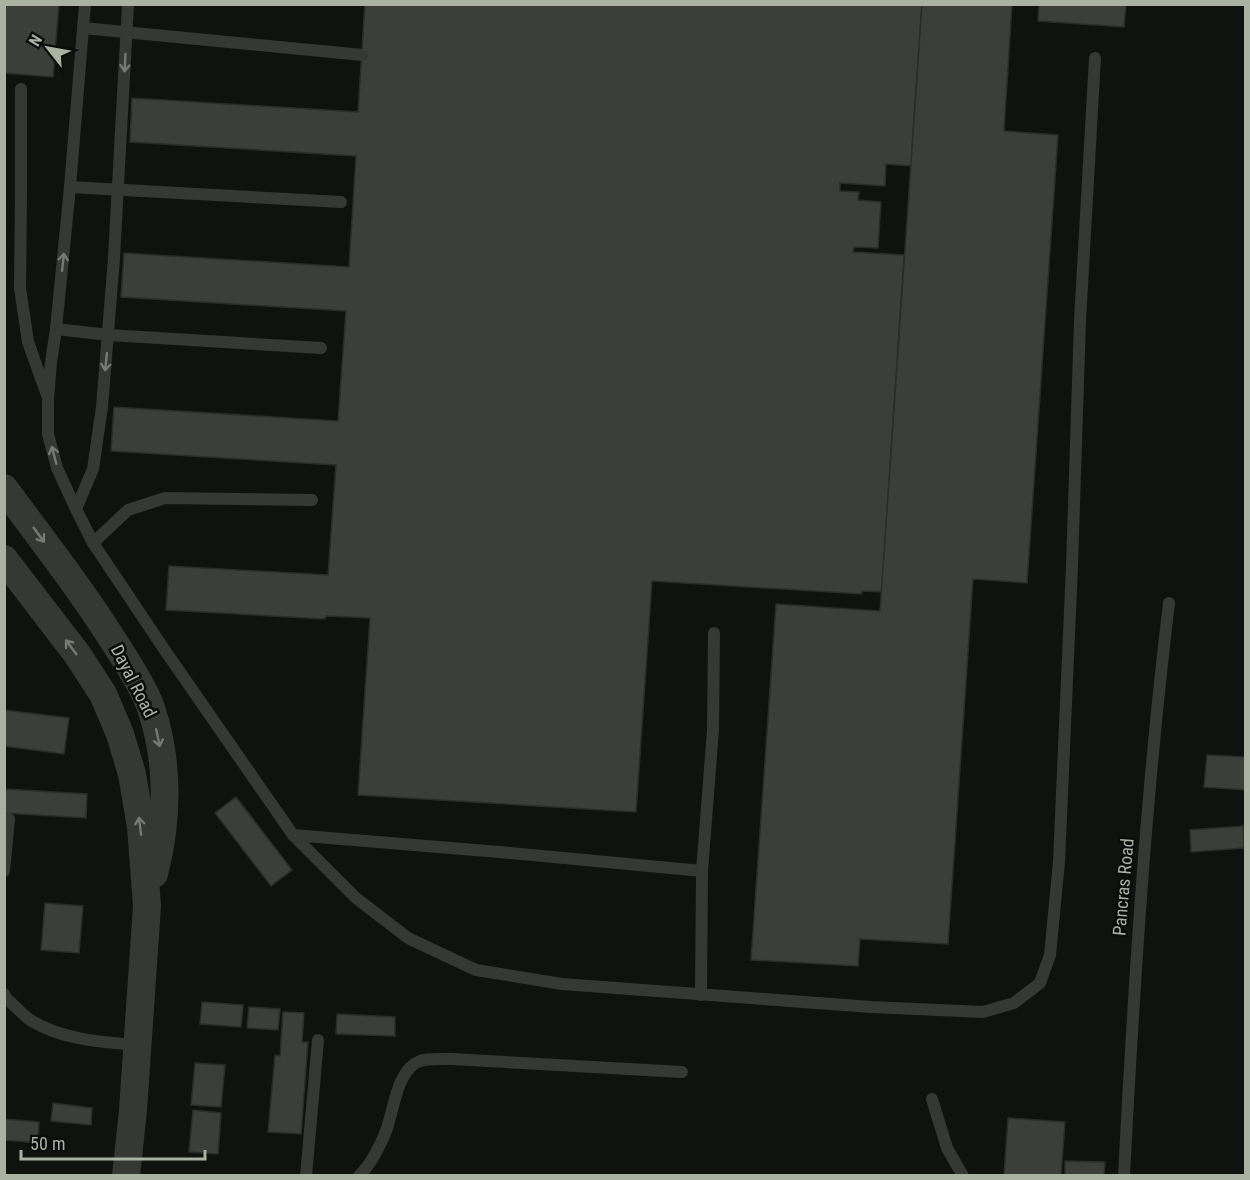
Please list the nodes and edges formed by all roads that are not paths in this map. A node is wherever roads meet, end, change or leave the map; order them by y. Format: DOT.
graph roads {
  1 [pos="85,4"];
  2 [pos="128,4"];
  3 [pos="83,28"];
  4 [pos="126,33"];
  5 [pos="362,55"];
  6 [pos="1095,58"];
  7 [pos="21,89"];
  8 [pos="70,187"];
  9 [pos="117,190"];
  10 [pos="341,202"];
  11 [pos="56,329"];
  12 [pos="109,335"];
  13 [pos="321,348"];
  14 [pos="48,399"];
  15 [pos="4,488"];
  16 [pos="312,500"];
  17 [pos="76,510"];
  18 [pos="93,543"];
  19 [pos="4,559"];
  20 [pos="1169,603"];
  21 [pos="714,633"];
  22 [pos="9,819"];
  23 [pos="293,835"];
  24 [pos="4,871"];
  25 [pos="702,871"];
  26 [pos="147,906"];
  27 [pos="4,994"];
  28 [pos="701,995"];
  29 [pos="318,1040"];
  30 [pos="138,1045"];
  31 [pos="682,1072"];
  32 [pos="932,1099"];
  33 [pos="126,1176"];
  34 [pos="306,1176"];
  35 [pos="359,1176"];
  36 [pos="963,1176"];
  37 [pos="1124,1176"];
  1 -- 3 [label="lane"];
  2 -- 4 [label="lane"];
  3 -- 4 [label="lane"];
  3 -- 8 [label="lane"];
  4 -- 5 [label="lane"];
  4 -- 9 [label="lane, one-way"];
  6 -- 28 [label="lane"];
  7 -- 14 [label="lane"];
  8 -- 9 [label="lane"];
  11 -- 8 [label="lane, one-way"];
  9 -- 10 [label="lane"];
  9 -- 12 [label="lane"];
  11 -- 12 [label="lane"];
  11 -- 14 [label="lane"];
  12 -- 13 [label="lane"];
  12 -- 17 [label="lane, one-way"];
  17 -- 14 [label="lane, one-way"];
  15 -- 26 [label="street, Dayal Road, one-way"];
  16 -- 18 [label="lane"];
  17 -- 18 [label="lane"];
  18 -- 23 [label="lane"];
  26 -- 19 [label="street, Dayal Road, one-way"];
  20 -- 37 [label="lane, Pancras Road"];
  21 -- 25 [label="lane"];
  22 -- 24 [label="lane"];
  23 -- 25 [label="lane"];
  23 -- 28 [label="lane"];
  25 -- 28 [label="lane"];
  26 -- 30 [label="street, Dayal Road"];
  27 -- 30 [label="lane"];
  29 -- 34 [label="lane"];
  30 -- 33 [label="street, Dayal Road"];
  31 -- 35 [label="lane"];
  32 -- 36 [label="lane"];
}
